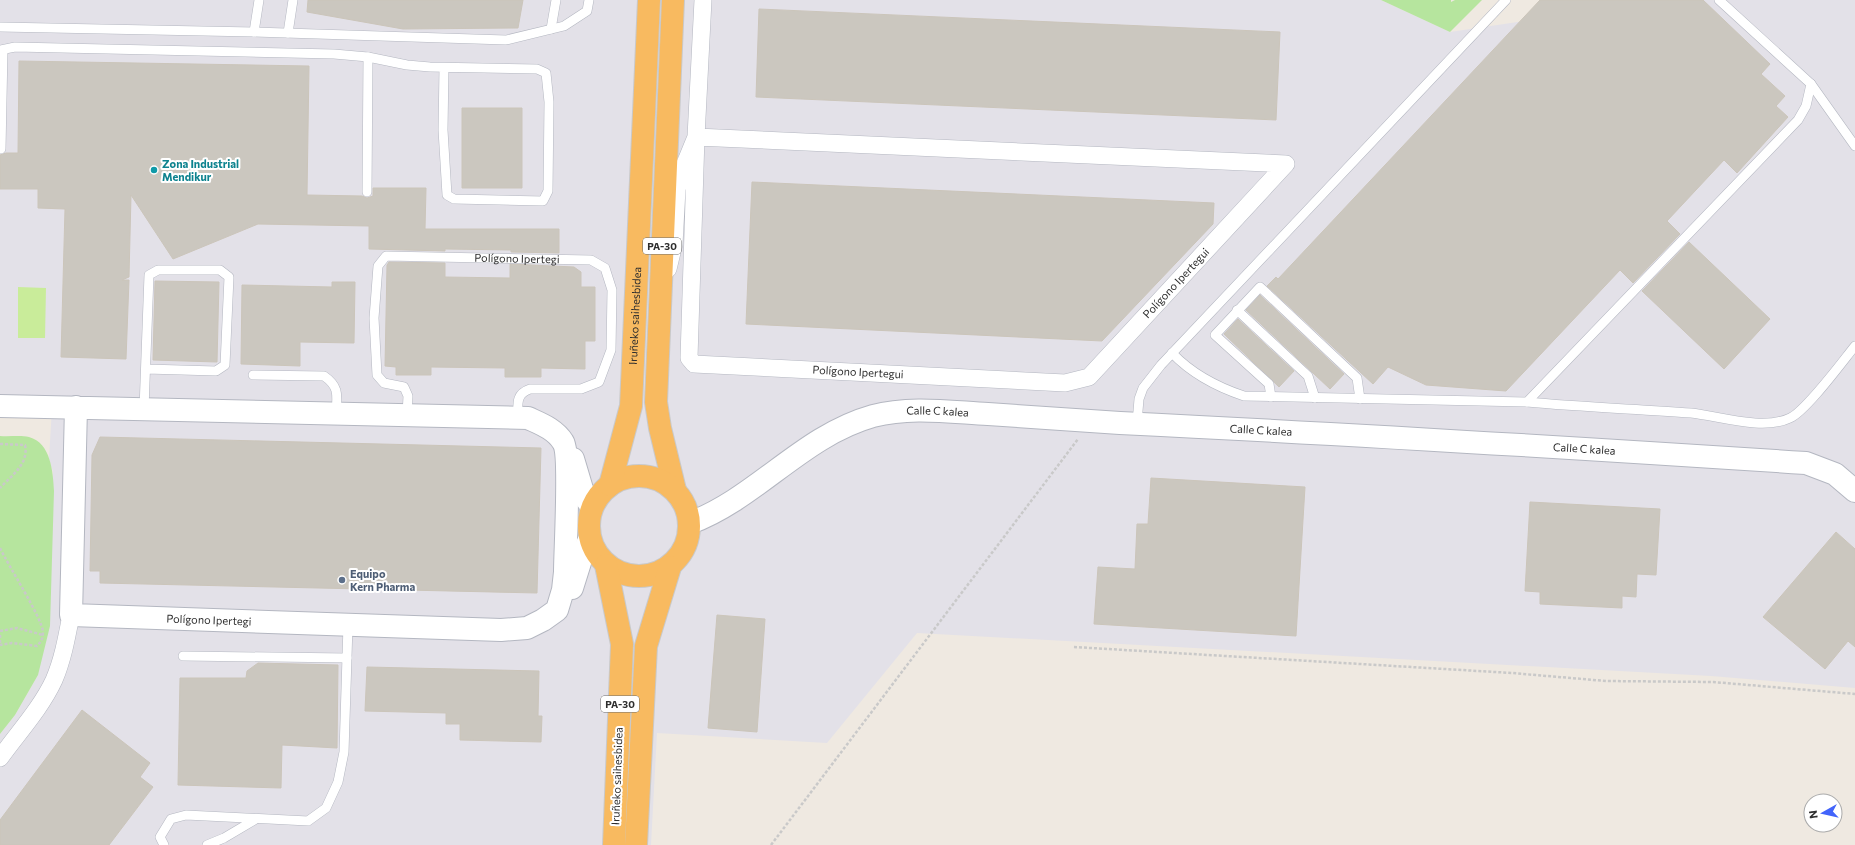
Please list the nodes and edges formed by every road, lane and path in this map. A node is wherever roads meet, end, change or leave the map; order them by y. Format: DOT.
graph roads {
  1 [pos="259,0"];
  2 [pos="293,0"];
  3 [pos="556,0"];
  4 [pos="589,0"];
  5 [pos="649,0"];
  6 [pos="673,0"];
  7 [pos="703,0"];
  8 [pos="1506,0"];
  9 [pos="1719,0"];
  10 [pos="0,27"];
  11 [pos="551,29"];
  12 [pos="254,32"];
  13 [pos="288,33"];
  14 [pos="1,50"];
  15 [pos="368,57"];
  16 [pos="444,68"];
  17 [pos="1811,84"];
  18 [pos="696,137"];
  19 [pos="1855,146"];
  20 [pos="1,149"];
  21 [pos="367,192"];
  22 [pos="659,304"];
  23 [pos="1237,310"];
  24 [pos="1855,346"];
  25 [pos="1172,353"];
  26 [pos="146,369"];
  27 [pos="253,375"];
  28 [pos="1271,397"];
  29 [pos="1315,398"];
  30 [pos="1360,399"];
  31 [pos="1527,402"];
  32 [pos="0,406"];
  33 [pos="76,407"];
  34 [pos="144,409"];
  35 [pos="336,414"];
  36 [pos="407,415"];
  37 [pos="518,418"];
  38 [pos="1083,421"];
  39 [pos="1137,423"];
  40 [pos="564,442"];
  41 [pos="0,444"];
  42 [pos="610,484"];
  43 [pos="0,488"];
  44 [pos="675,490"];
  45 [pos="1855,491"];
  46 [pos="592,507"];
  47 [pos="690,523"];
  48 [pos="590,538"];
  49 [pos="0,548"];
  50 [pos="606,565"];
  51 [pos="670,567"];
  52 [pos="557,610"];
  53 [pos="71,615"];
  54 [pos="348,625"];
  55 [pos="0,631"];
  56 [pos="0,635"];
  57 [pos="42,636"];
  58 [pos="0,645"];
  59 [pos="1074,647"];
  60 [pos="183,656"];
  61 [pos="347,658"];
  62 [pos="1855,694"];
  63 [pos="0,758"];
  64 [pos="256,819"];
  65 [pos="164,845"];
  66 [pos="207,845"];
  67 [pos="614,845"];
  68 [pos="636,845"];
  69 [pos="771,845"];
  1 -- 12 [label="lane"];
  2 -- 13 [label="lane"];
  3 -- 11 [label="lane"];
  4 -- 11 [label="lane"];
  5 -- 42 [label="highway, Iruñeko saihesbidea / PA-30"];
  6 -- 22 [label="highway, PA-30"];
  7 -- 18 [label="street"];
  8 -- 25 [label="lane"];
  9 -- 17 [label="lane"];
  10 -- 12 [label="lane"];
  11 -- 13 [label="lane"];
  12 -- 13 [label="lane"];
  14 -- 15 [label="lane"];
  14 -- 20 [label="lane"];
  15 -- 16 [label="lane"];
  15 -- 21 [label="lane"];
  16 -- 16 [label="lane"];
  17 -- 19 [label="lane"];
  17 -- 31 [label="lane"];
  18 -- 18 [label="street, Polígono Ipertegui"];
  18 -- 22 [label="street"];
  22 -- 44 [label="highway, PA-30"];
  23 -- 28 [label="lane"];
  23 -- 29 [label="lane"];
  23 -- 30 [label="lane"];
  24 -- 31 [label="lane"];
  25 -- 28 [label="lane"];
  25 -- 39 [label="lane"];
  26 -- 26 [label="lane"];
  26 -- 34 [label="lane"];
  27 -- 35 [label="lane"];
  28 -- 29 [label="lane"];
  29 -- 30 [label="lane"];
  30 -- 31 [label="lane"];
  32 -- 33 [label="street"];
  33 -- 34 [label="street"];
  33 -- 53 [label="street"];
  34 -- 35 [label="street"];
  35 -- 36 [label="street"];
  36 -- 37 [label="street"];
  36 -- 37 [label="lane, Polígono Ipertegi"];
  37 -- 40 [label="street"];
  38 -- 39 [label="street, Calle C kalea"];
  38 -- 47 [label="street, Calle C kalea"];
  38 -- 69 [label="path"];
  39 -- 45 [label="street, Calle C kalea"];
  40 -- 46 [label="street"];
  40 -- 52 [label="street"];
  41 -- 43 [label="path"];
  42 -- 44 [label="highway, PA-30"];
  42 -- 46 [label="highway, PA-30"];
  44 -- 47 [label="highway, PA-30"];
  46 -- 48 [label="highway, PA-30"];
  47 -- 51 [label="highway, PA-30"];
  48 -- 50 [label="highway, PA-30"];
  48 -- 52 [label="street, Polígono Ipertegi"];
  49 -- 57 [label="path"];
  50 -- 51 [label="highway, PA-30"];
  50 -- 67 [label="highway, Iruñeko saihesbidea / PA-30"];
  51 -- 68 [label="highway, Iruñeko saihesbidea / PA-30"];
  52 -- 54 [label="street, Polígono Ipertegi"];
  53 -- 54 [label="street, Polígono Ipertegi"];
  53 -- 63 [label="street"];
  54 -- 61 [label="lane"];
  55 -- 57 [label="path"];
  56 -- 58 [label="path"];
  57 -- 58 [label="path"];
  59 -- 62 [label="path"];
  60 -- 61 [label="lane"];
  61 -- 64 [label="lane"];
  64 -- 65 [label="lane"];
  64 -- 66 [label="lane"];
}
